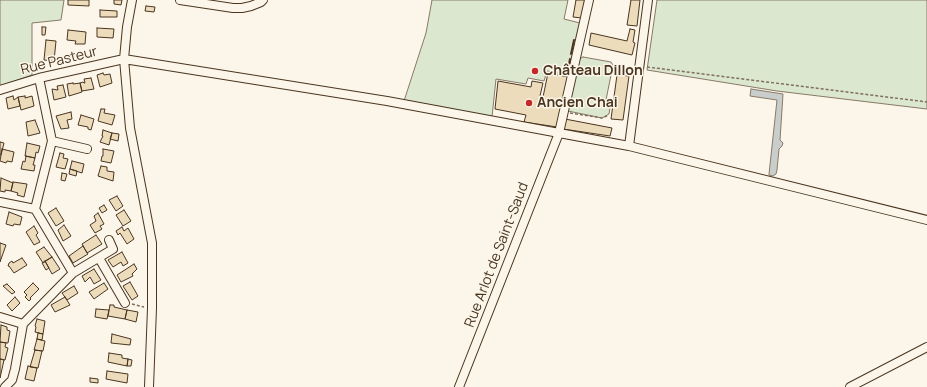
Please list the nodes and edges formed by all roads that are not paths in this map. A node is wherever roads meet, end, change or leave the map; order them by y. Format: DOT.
graph roads {
  1 [pos="132,0"];
  2 [pos="180,0"];
  3 [pos="263,0"];
  4 [pos="588,0"];
  5 [pos="648,0"];
  6 [pos="124,59"];
  7 [pos="39,78"];
  8 [pos="0,90"];
  9 [pos="559,133"];
  10 [pos="52,141"];
  11 [pos="629,146"];
  12 [pos="87,149"];
  13 [pos="0,202"];
  14 [pos="35,209"];
  15 [pos="927,220"];
  16 [pos="109,240"];
  17 [pos="100,258"];
  18 [pos="73,273"];
  19 [pos="125,303"];
  20 [pos="0,317"];
  21 [pos="23,324"];
  22 [pos="927,347"];
  23 [pos="5,387"];
  24 [pos="149,387"];
  25 [pos="459,387"];
  26 [pos="850,387"];
  1 -- 6 [label="street"];
  2 -- 3 [label="street"];
  4 -- 9 [label="street, Rue Arlot de Saint-Saud"];
  5 -- 11 [label="street"];
  6 -- 7 [label="street, Rue Pasteur"];
  6 -- 9 [label="street"];
  6 -- 24 [label="street"];
  7 -- 8 [label="street, Rue Pasteur"];
  7 -- 10 [label="street"];
  9 -- 11 [label="street"];
  9 -- 25 [label="street, Rue Arlot de Saint-Saud"];
  10 -- 12 [label="street"];
  10 -- 14 [label="street"];
  11 -- 15 [label="street"];
  13 -- 14 [label="street"];
  14 -- 18 [label="street"];
  16 -- 17 [label="street"];
  17 -- 18 [label="street"];
  17 -- 19 [label="street"];
  18 -- 21 [label="street"];
  20 -- 21 [label="street"];
  21 -- 23 [label="street"];
  22 -- 26 [label="street"];
}
